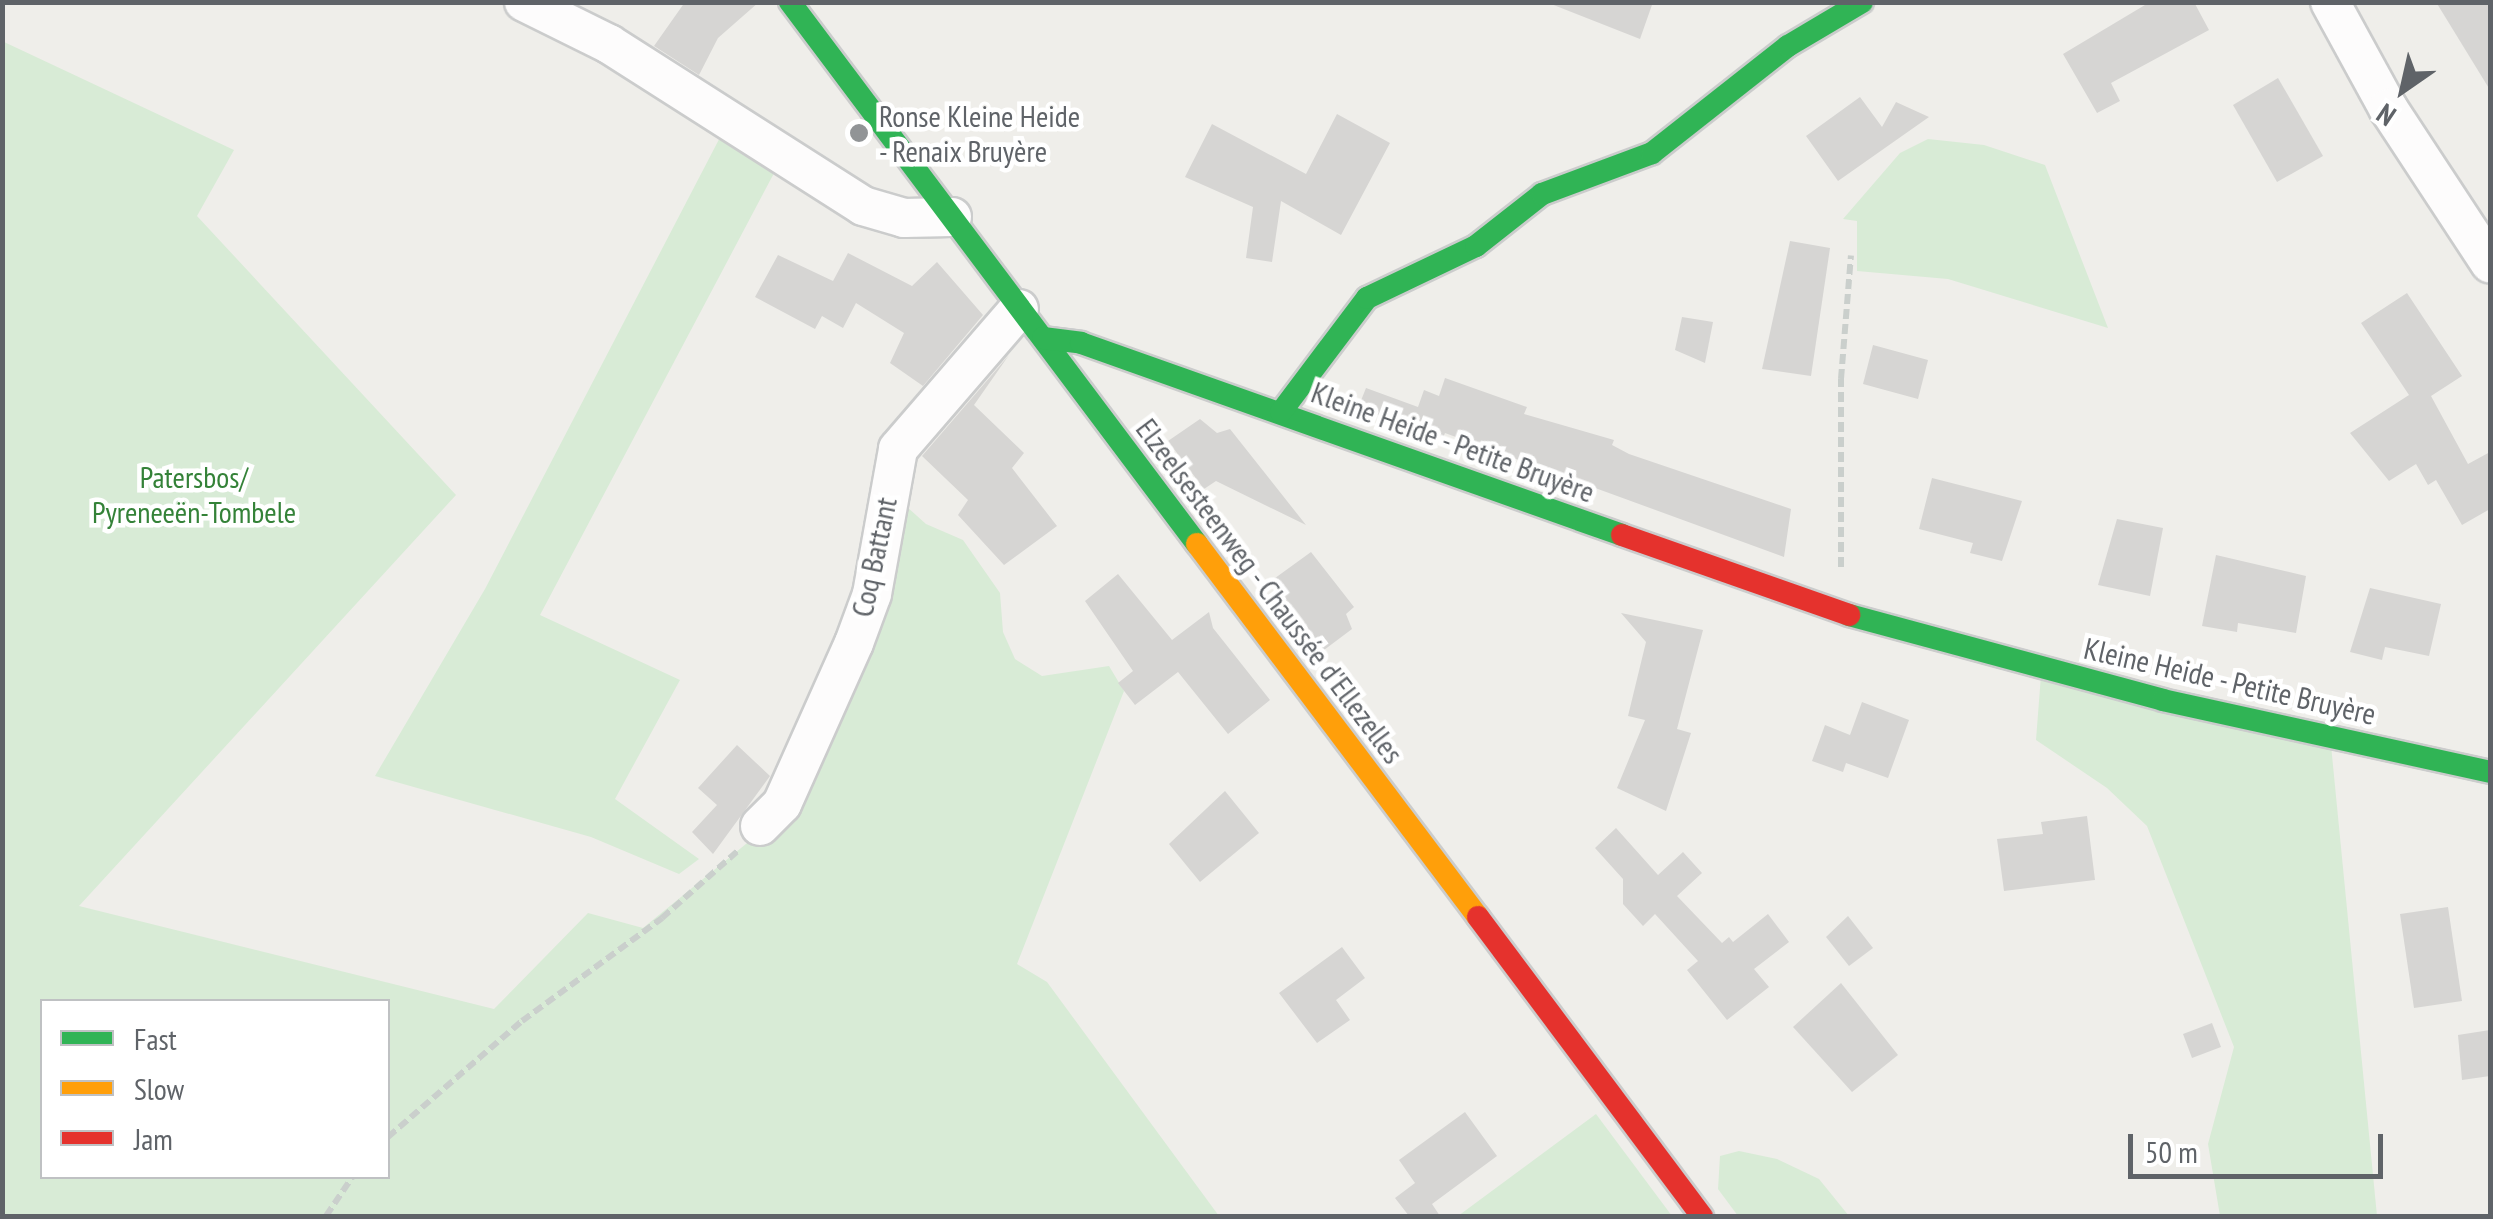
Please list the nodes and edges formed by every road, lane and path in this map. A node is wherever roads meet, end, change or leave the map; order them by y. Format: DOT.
graph roads {
  1 [pos="524,2"];
  2 [pos="790,2"];
  3 [pos="1862,2"];
  4 [pos="2330,2"];
  5 [pos="952,217"];
  6 [pos="1851,255"];
  7 [pos="2490,263"];
  8 [pos="1019,309"];
  9 [pos="1043,338"];
  10 [pos="1280,412"];
  11 [pos="1840,614"];
  12 [pos="2490,772"];
  13 [pos="760,826"];
  14 [pos="390,1136"];
  15 [pos="352,1179"];
  16 [pos="326,1216"];
  17 [pos="1702,1216"];
  1 -- 5 [label="street"];
  2 -- 5 [label="street, Elzeelsesteenweg - Chaussée d'Ellezelles"];
  3 -- 10 [label="street"];
  4 -- 7 [label="street"];
  5 -- 8 [label="street, Elzeelsesteenweg - Chaussée d'Ellezelles"];
  6 -- 11 [label="path"];
  8 -- 9 [label="street, Elzeelsesteenweg - Chaussée d'Ellezelles"];
  8 -- 13 [label="street, Coq Battant"];
  9 -- 10 [label="street, Kleine Heide - Petite Bruyère"];
  9 -- 17 [label="street, Elzeelsesteenweg - Chaussée d'Ellezelles"];
  10 -- 11 [label="street, Kleine Heide - Petite Bruyère"];
  11 -- 12 [label="street, Kleine Heide - Petite Bruyère"];
  13 -- 14 [label="path"];
  15 -- 16 [label="path"];
}
